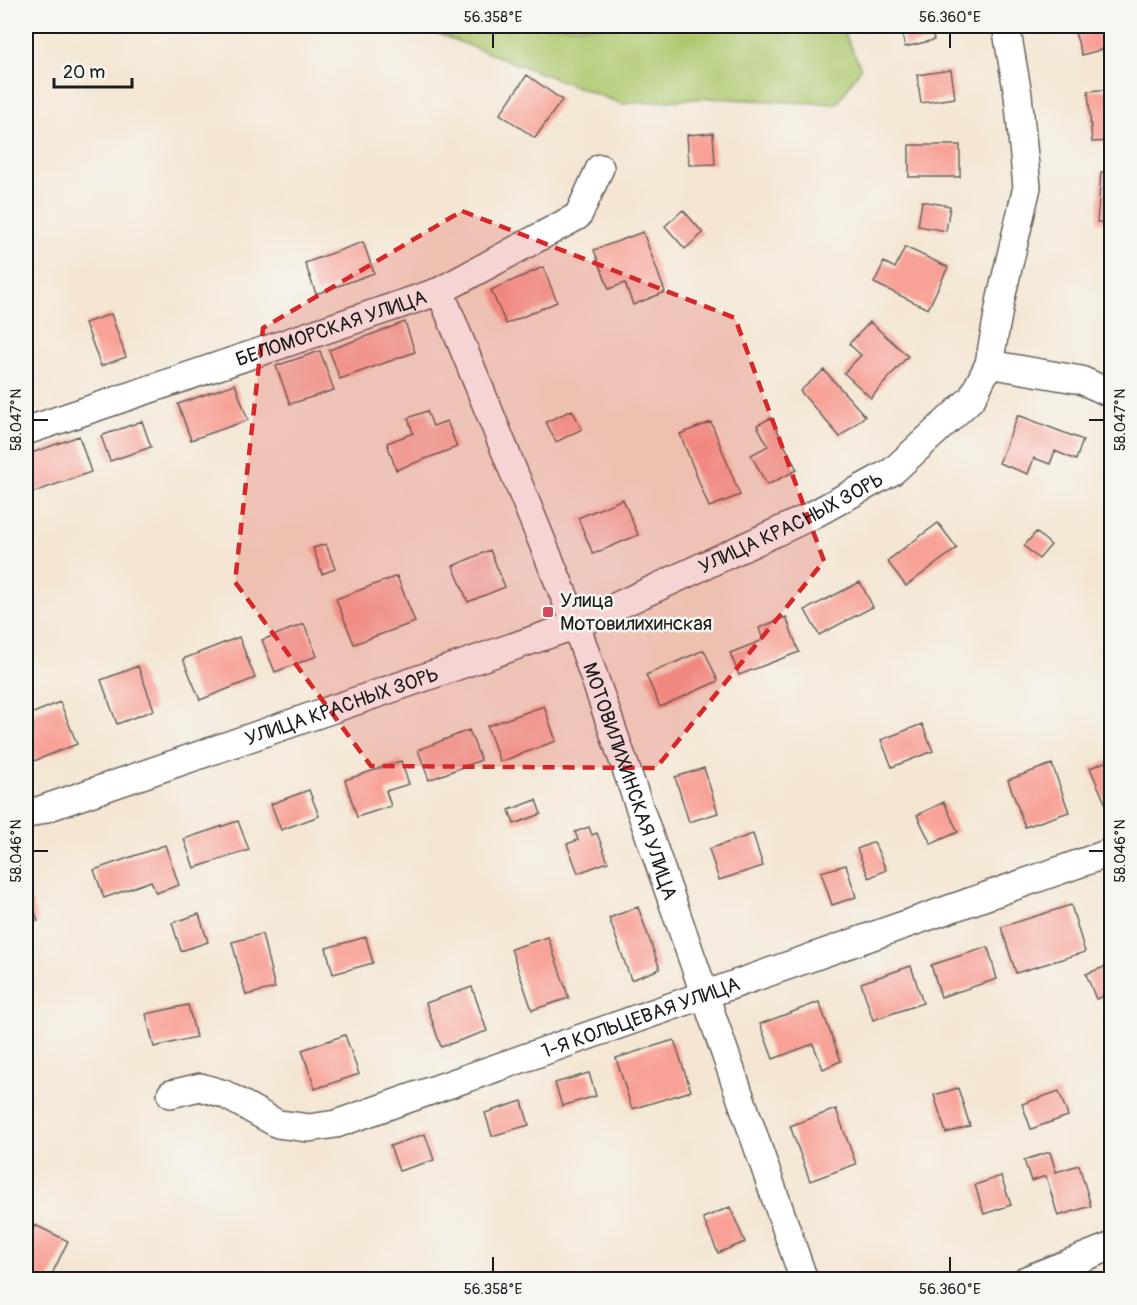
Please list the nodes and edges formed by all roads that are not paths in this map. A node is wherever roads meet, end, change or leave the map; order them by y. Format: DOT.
graph roads {
  1 [pos="1006,26"];
  2 [pos="600,168"];
  3 [pos="440,291"];
  4 [pos="989,364"];
  5 [pos="1112,394"];
  6 [pos="26,431"];
  7 [pos="576,626"];
  8 [pos="26,815"];
  9 [pos="1112,852"];
  10 [pos="706,994"];
  11 [pos="171,1094"];
  12 [pos="1112,1246"];
  13 [pos="804,1280"];
  14 [pos="1026,1280"];
  1 -- 4 [label="street, УЛИЦА КРАСНЫХ ЗОРЬ"];
  2 -- 3 [label="street, БЕЛОМОРСКАЯ УЛИЦА"];
  3 -- 6 [label="street, БЕЛОМОРСКАЯ УЛИЦА"];
  3 -- 7 [label="street, МОТОВИЛИХИНСКАЯ УЛИЦА"];
  4 -- 5 [label="street"];
  4 -- 7 [label="street, УЛИЦА КРАСНЫХ ЗОРЬ"];
  7 -- 8 [label="street, УЛИЦА КРАСНЫХ ЗОРЬ"];
  7 -- 10 [label="street, МОТОВИЛИХИНСКАЯ УЛИЦА"];
  9 -- 10 [label="street, 1-Я КОЛЬЦЕВАЯ УЛИЦА"];
  10 -- 11 [label="street, 1-Я КОЛЬЦЕВАЯ УЛИЦА"];
  10 -- 13 [label="street, МОТОВИЛИХИНСКАЯ УЛИЦА"];
  12 -- 14 [label="street"];
}
